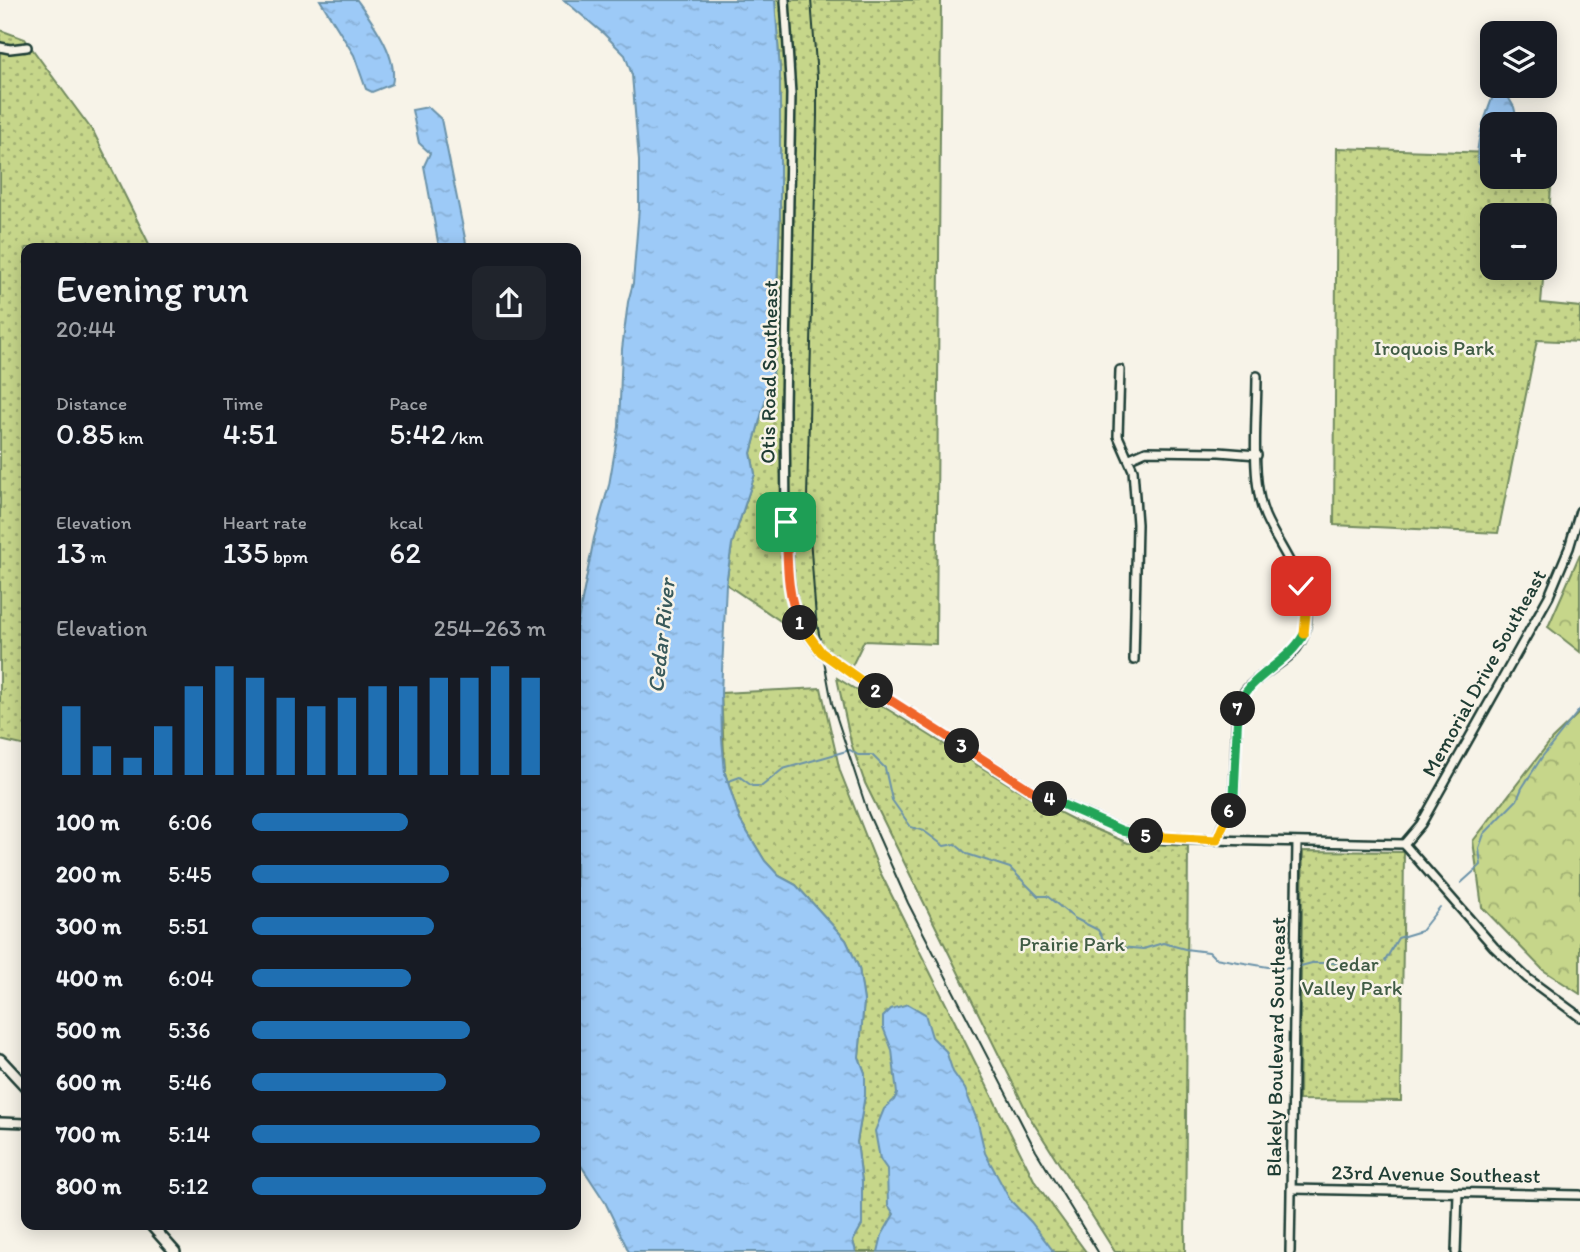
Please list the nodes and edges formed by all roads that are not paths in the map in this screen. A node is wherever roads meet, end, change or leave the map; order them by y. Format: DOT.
graph roads {
  1 [pos="785,0"];
  2 [pos="0,47"];
  3 [pos="27,47"];
  4 [pos="1120,370"];
  5 [pos="1257,376"];
  6 [pos="1257,455"];
  7 [pos="1130,458"];
  8 [pos="1580,511"];
  9 [pos="1134,660"];
  10 [pos="1217,840"];
  11 [pos="1297,843"];
  12 [pos="1404,844"];
  13 [pos="1580,1017"];
  14 [pos="0,1059"];
  15 [pos="21,1082"];
  16 [pos="0,1122"];
  17 [pos="21,1123"];
  18 [pos="1292,1189"];
  19 [pos="1458,1193"];
  20 [pos="1580,1195"];
  21 [pos="155,1230"];
  22 [pos="175,1252"];
  23 [pos="1290,1252"];
  24 [pos="1456,1252"];
  1 -- 10 [label="street, Otis Road Southeast"];
  2 -- 3 [label="street"];
  4 -- 7 [label="street"];
  5 -- 6 [label="street"];
  6 -- 7 [label="street"];
  6 -- 10 [label="street"];
  7 -- 9 [label="street"];
  8 -- 12 [label="street, Memorial Drive Southeast"];
  10 -- 11 [label="street, Otis Road Southeast"];
  11 -- 12 [label="street, Otis Road Southeast"];
  11 -- 18 [label="street, Blakely Boulevard Southeast"];
  12 -- 13 [label="street"];
  14 -- 15 [label="main road"];
  16 -- 17 [label="street"];
  18 -- 19 [label="street, 23rd Avenue Southeast"];
  18 -- 23 [label="street, Blakely Boulevard Southeast"];
  19 -- 20 [label="street, 23rd Avenue Southeast"];
  19 -- 24 [label="street"];
  21 -- 22 [label="main road"];
}
